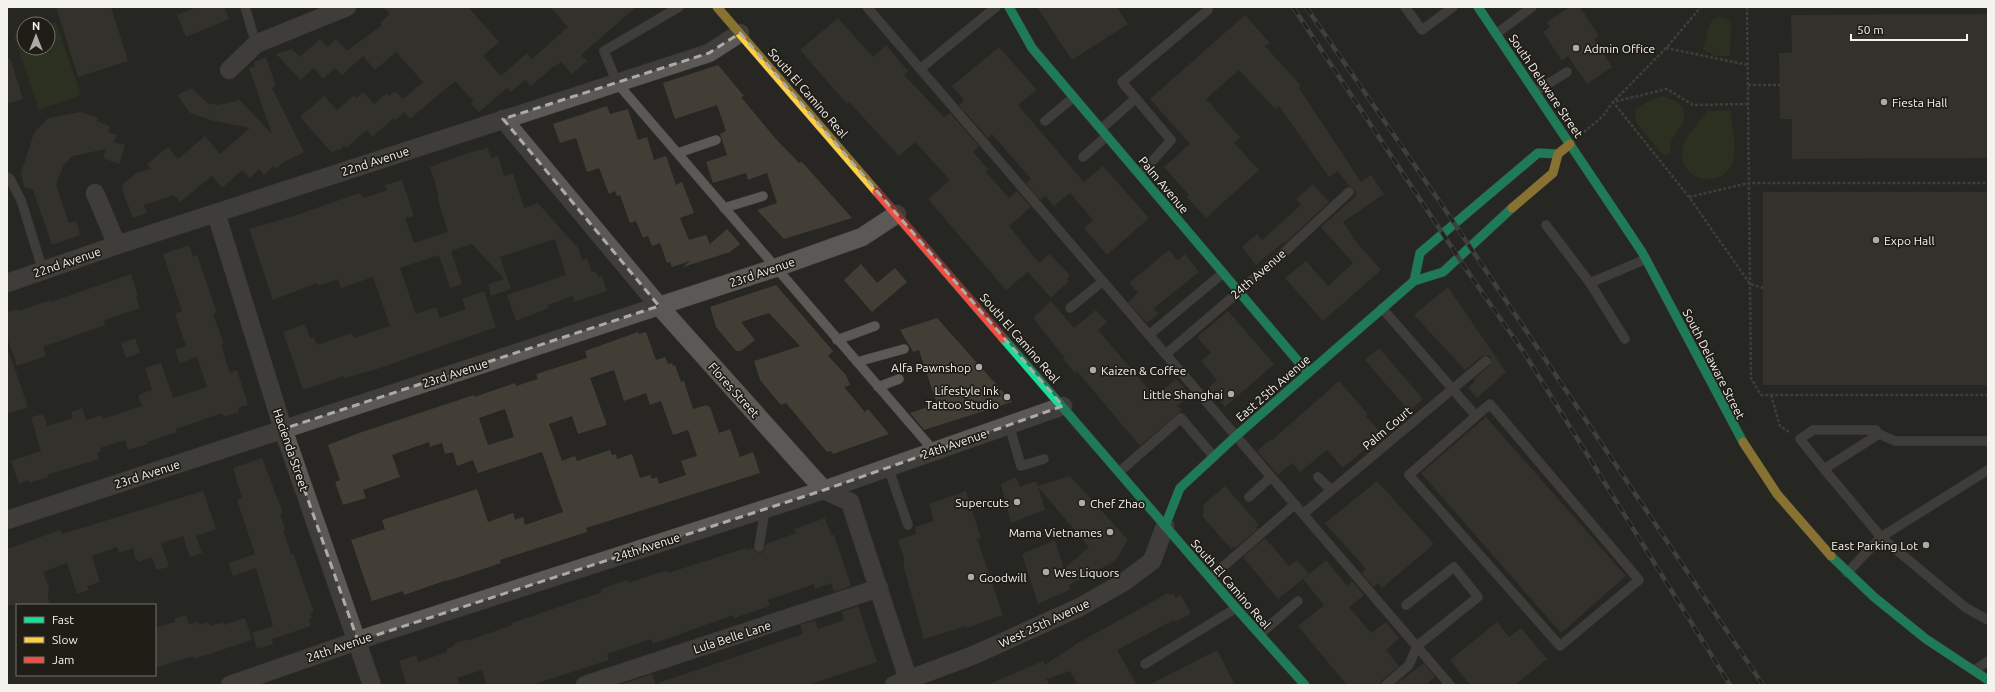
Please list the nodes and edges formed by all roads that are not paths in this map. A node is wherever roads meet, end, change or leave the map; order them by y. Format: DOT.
graph roads {
  1 [pos="245,7"];
  2 [pos="347,7"];
  3 [pos="679,7"];
  4 [pos="717,7"];
  5 [pos="867,7"];
  6 [pos="996,7"];
  7 [pos="1009,7"];
  8 [pos="1208,7"];
  9 [pos="1405,7"];
  10 [pos="1453,7"];
  11 [pos="1478,7"];
  12 [pos="1532,7"];
  13 [pos="740,33"];
  14 [pos="1496,34"];
  15 [pos="256,44"];
  16 [pos="920,69"];
  17 [pos="229,70"];
  18 [pos="1567,72"];
  19 [pos="617,83"];
  20 [pos="1535,92"];
  21 [pos="1074,97"];
  22 [pos="1136,98"];
  23 [pos="502,119"];
  24 [pos="1045,122"];
  25 [pos="1101,129"];
  26 [pos="1107,136"];
  27 [pos="716,140"];
  28 [pos="1570,144"];
  29 [pos="678,153"];
  30 [pos="1558,154"];
  31 [pos="1082,157"];
  32 [pos="1140,175"];
  33 [pos="7,177"];
  34 [pos="1349,192"];
  35 [pos="96,193"];
  36 [pos="763,196"];
  37 [pos="724,208"];
  38 [pos="216,213"];
  39 [pos="897,214"];
  40 [pos="1546,225"];
  41 [pos="117,245"];
  42 [pos="1646,258"];
  43 [pos="775,268"];
  44 [pos="44,271"];
  45 [pos="1223,273"];
  46 [pos="1103,281"];
  47 [pos="1414,281"];
  48 [pos="7,283"];
  49 [pos="1590,283"];
  50 [pos="1239,291"];
  51 [pos="658,306"];
  52 [pos="1070,308"];
  53 [pos="1382,308"];
  54 [pos="875,326"];
  55 [pos="1149,335"];
  56 [pos="1625,339"];
  57 [pos="838,340"];
  58 [pos="904,348"];
  59 [pos="1166,354"];
  60 [pos="1486,361"];
  61 [pos="857,362"];
  62 [pos="1308,373"];
  63 [pos="899,379"];
  64 [pos="878,387"];
  65 [pos="1451,390"];
  66 [pos="1063,406"];
  67 [pos="1476,416"];
  68 [pos="1009,425"];
  69 [pos="283,429"];
  70 [pos="1878,434"];
  71 [pos="1236,436"];
  72 [pos="1988,441"];
  73 [pos="934,451"];
  74 [pos="1214,457"];
  75 [pos="1044,459"];
  76 [pos="888,467"];
  77 [pos="1824,469"];
  78 [pos="1988,470"];
  79 [pos="1119,472"];
  80 [pos="1271,477"];
  81 [pos="1318,477"];
  82 [pos="824,490"];
  83 [pos="1331,490"];
  84 [pos="1249,497"];
  85 [pos="1295,504"];
  86 [pos="765,509"];
  87 [pos="1303,514"];
  88 [pos="7,520"];
  89 [pos="908,525"];
  90 [pos="1165,526"];
  91 [pos="1881,537"];
  92 [pos="759,546"];
  93 [pos="1847,573"];
  94 [pos="1210,578"];
  95 [pos="879,588"];
  96 [pos="1298,601"];
  97 [pos="1406,605"];
  98 [pos="1236,608"];
  99 [pos="1988,620"];
  100 [pos="1260,634"];
  101 [pos="358,641"];
  102 [pos="1417,646"];
  103 [pos="1988,661"];
  104 [pos="1145,664"];
  105 [pos="1974,671"];
  106 [pos="1988,680"];
  107 [pos="904,683"];
  108 [pos="236,684"];
  109 [pos="368,684"];
  110 [pos="585,685"];
  111 [pos="1305,685"];
  112 [pos="1386,685"];
  113 [pos="1450,685"];
  1 -- 15 [label="lane"];
  2 -- 15 [label="street"];
  3 -- 19 [label="lane"];
  4 -- 13 [label="main road, South El Camino Real"];
  5 -- 16 [label="lane"];
  6 -- 16 [label="lane"];
  7 -- 21 [label="main road, Palm Avenue"];
  8 -- 22 [label="lane"];
  9 -- 10 [label="lane"];
  11 -- 14 [label="main road, South Delaware Street"];
  12 -- 14 [label="lane"];
  13 -- 19 [label="street, 22nd Avenue"];
  13 -- 39 [label="main road, South El Camino Real"];
  14 -- 20 [label="main road, South Delaware Street"];
  15 -- 17 [label="street"];
  16 -- 46 [label="lane"];
  18 -- 20 [label="lane"];
  19 -- 23 [label="street, 22nd Avenue"];
  19 -- 29 [label="lane"];
  20 -- 28 [label="main road, South Delaware Street"];
  21 -- 24 [label="lane"];
  21 -- 25 [label="main road, Palm Avenue"];
  22 -- 25 [label="lane"];
  22 -- 32 [label="lane"];
  23 -- 38 [label="street, 22nd Avenue"];
  23 -- 51 [label="street, Flores Street"];
  25 -- 26 [label="main road, Palm Avenue"];
  26 -- 31 [label="lane"];
  26 -- 32 [label="main road, Palm Avenue"];
  27 -- 29 [label="lane"];
  28 -- 30 [label="main road"];
  28 -- 42 [label="main road, South Delaware Street"];
  29 -- 37 [label="lane"];
  30 -- 47 [label="main road, East 25th Avenue"];
  30 -- 47 [label="main road"];
  32 -- 45 [label="main road, Palm Avenue"];
  33 -- 44 [label="lane"];
  34 -- 50 [label="lane, 24th Avenue"];
  35 -- 41 [label="street"];
  36 -- 37 [label="lane"];
  37 -- 43 [label="lane"];
  38 -- 41 [label="street, 22nd Avenue"];
  38 -- 69 [label="street, Hacienda Street"];
  39 -- 43 [label="street, 23rd Avenue"];
  39 -- 66 [label="main road, South El Camino Real"];
  40 -- 49 [label="lane"];
  41 -- 44 [label="street, 22nd Avenue"];
  42 -- 49 [label="lane"];
  42 -- 93 [label="main road, South Delaware Street"];
  43 -- 51 [label="street, 23rd Avenue"];
  43 -- 57 [label="lane"];
  44 -- 48 [label="street, 22nd Avenue"];
  45 -- 50 [label="main road, Palm Avenue"];
  45 -- 55 [label="lane"];
  46 -- 52 [label="lane"];
  46 -- 55 [label="lane"];
  47 -- 53 [label="main road, East 25th Avenue"];
  49 -- 56 [label="lane"];
  50 -- 59 [label="lane, 24th Avenue"];
  50 -- 62 [label="main road, Palm Avenue"];
  51 -- 69 [label="street, 23rd Avenue"];
  51 -- 82 [label="street, Flores Street"];
  53 -- 62 [label="main road, East 25th Avenue"];
  53 -- 65 [label="lane"];
  54 -- 57 [label="lane"];
  55 -- 59 [label="lane"];
  57 -- 61 [label="lane"];
  58 -- 61 [label="lane"];
  59 -- 71 [label="lane"];
  60 -- 65 [label="lane, Palm Court"];
  61 -- 64 [label="lane"];
  62 -- 71 [label="main road, East 25th Avenue"];
  63 -- 64 [label="lane"];
  64 -- 73 [label="lane"];
  65 -- 67 [label="lane"];
  65 -- 83 [label="lane, Palm Court"];
  66 -- 68 [label="street, 24th Avenue"];
  66 -- 79 [label="main road, South El Camino Real"];
  67 -- 67 [label="lane"];
  68 -- 73 [label="street, 24th Avenue"];
  68 -- 75 [label="lane"];
  69 -- 88 [label="street, 23rd Avenue"];
  69 -- 101 [label="street, Hacienda Street"];
  70 -- 72 [label="lane"];
  70 -- 77 [label="lane"];
  70 -- 77 [label="lane"];
  71 -- 74 [label="main road, East 25th Avenue"];
  71 -- 80 [label="lane"];
  73 -- 76 [label="street, 24th Avenue"];
  74 -- 79 [label="lane"];
  74 -- 90 [label="main road, East 25th Avenue"];
  76 -- 82 [label="street, 24th Avenue"];
  76 -- 89 [label="lane"];
  77 -- 91 [label="lane"];
  78 -- 91 [label="lane"];
  79 -- 90 [label="main road, South El Camino Real"];
  80 -- 84 [label="lane"];
  80 -- 85 [label="lane"];
  81 -- 83 [label="lane"];
  82 -- 86 [label="street, 24th Avenue"];
  82 -- 95 [label="street, Flores Street"];
  83 -- 87 [label="lane, Palm Court"];
  85 -- 87 [label="lane"];
  85 -- 94 [label="lane"];
  86 -- 92 [label="lane"];
  86 -- 101 [label="street, 24th Avenue"];
  87 -- 102 [label="lane"];
  90 -- 94 [label="main road, South El Camino Real"];
  90 -- 107 [label="street, West 25th Avenue"];
  91 -- 93 [label="lane"];
  91 -- 99 [label="lane"];
  93 -- 105 [label="main road, South Delaware Street"];
  94 -- 98 [label="main road, South El Camino Real"];
  95 -- 107 [label="street, Flores Street"];
  95 -- 110 [label="street, Lula Belle Lane"];
  96 -- 100 [label="lane"];
  97 -- 102 [label="lane"];
  98 -- 100 [label="main road, South El Camino Real"];
  98 -- 104 [label="lane"];
  100 -- 111 [label="main road, South El Camino Real"];
  101 -- 108 [label="street, 24th Avenue"];
  101 -- 109 [label="street, Hacienda Street"];
  102 -- 112 [label="lane"];
  102 -- 113 [label="lane"];
  103 -- 105 [label="lane"];
  105 -- 106 [label="main road, South Delaware Street"];
}
